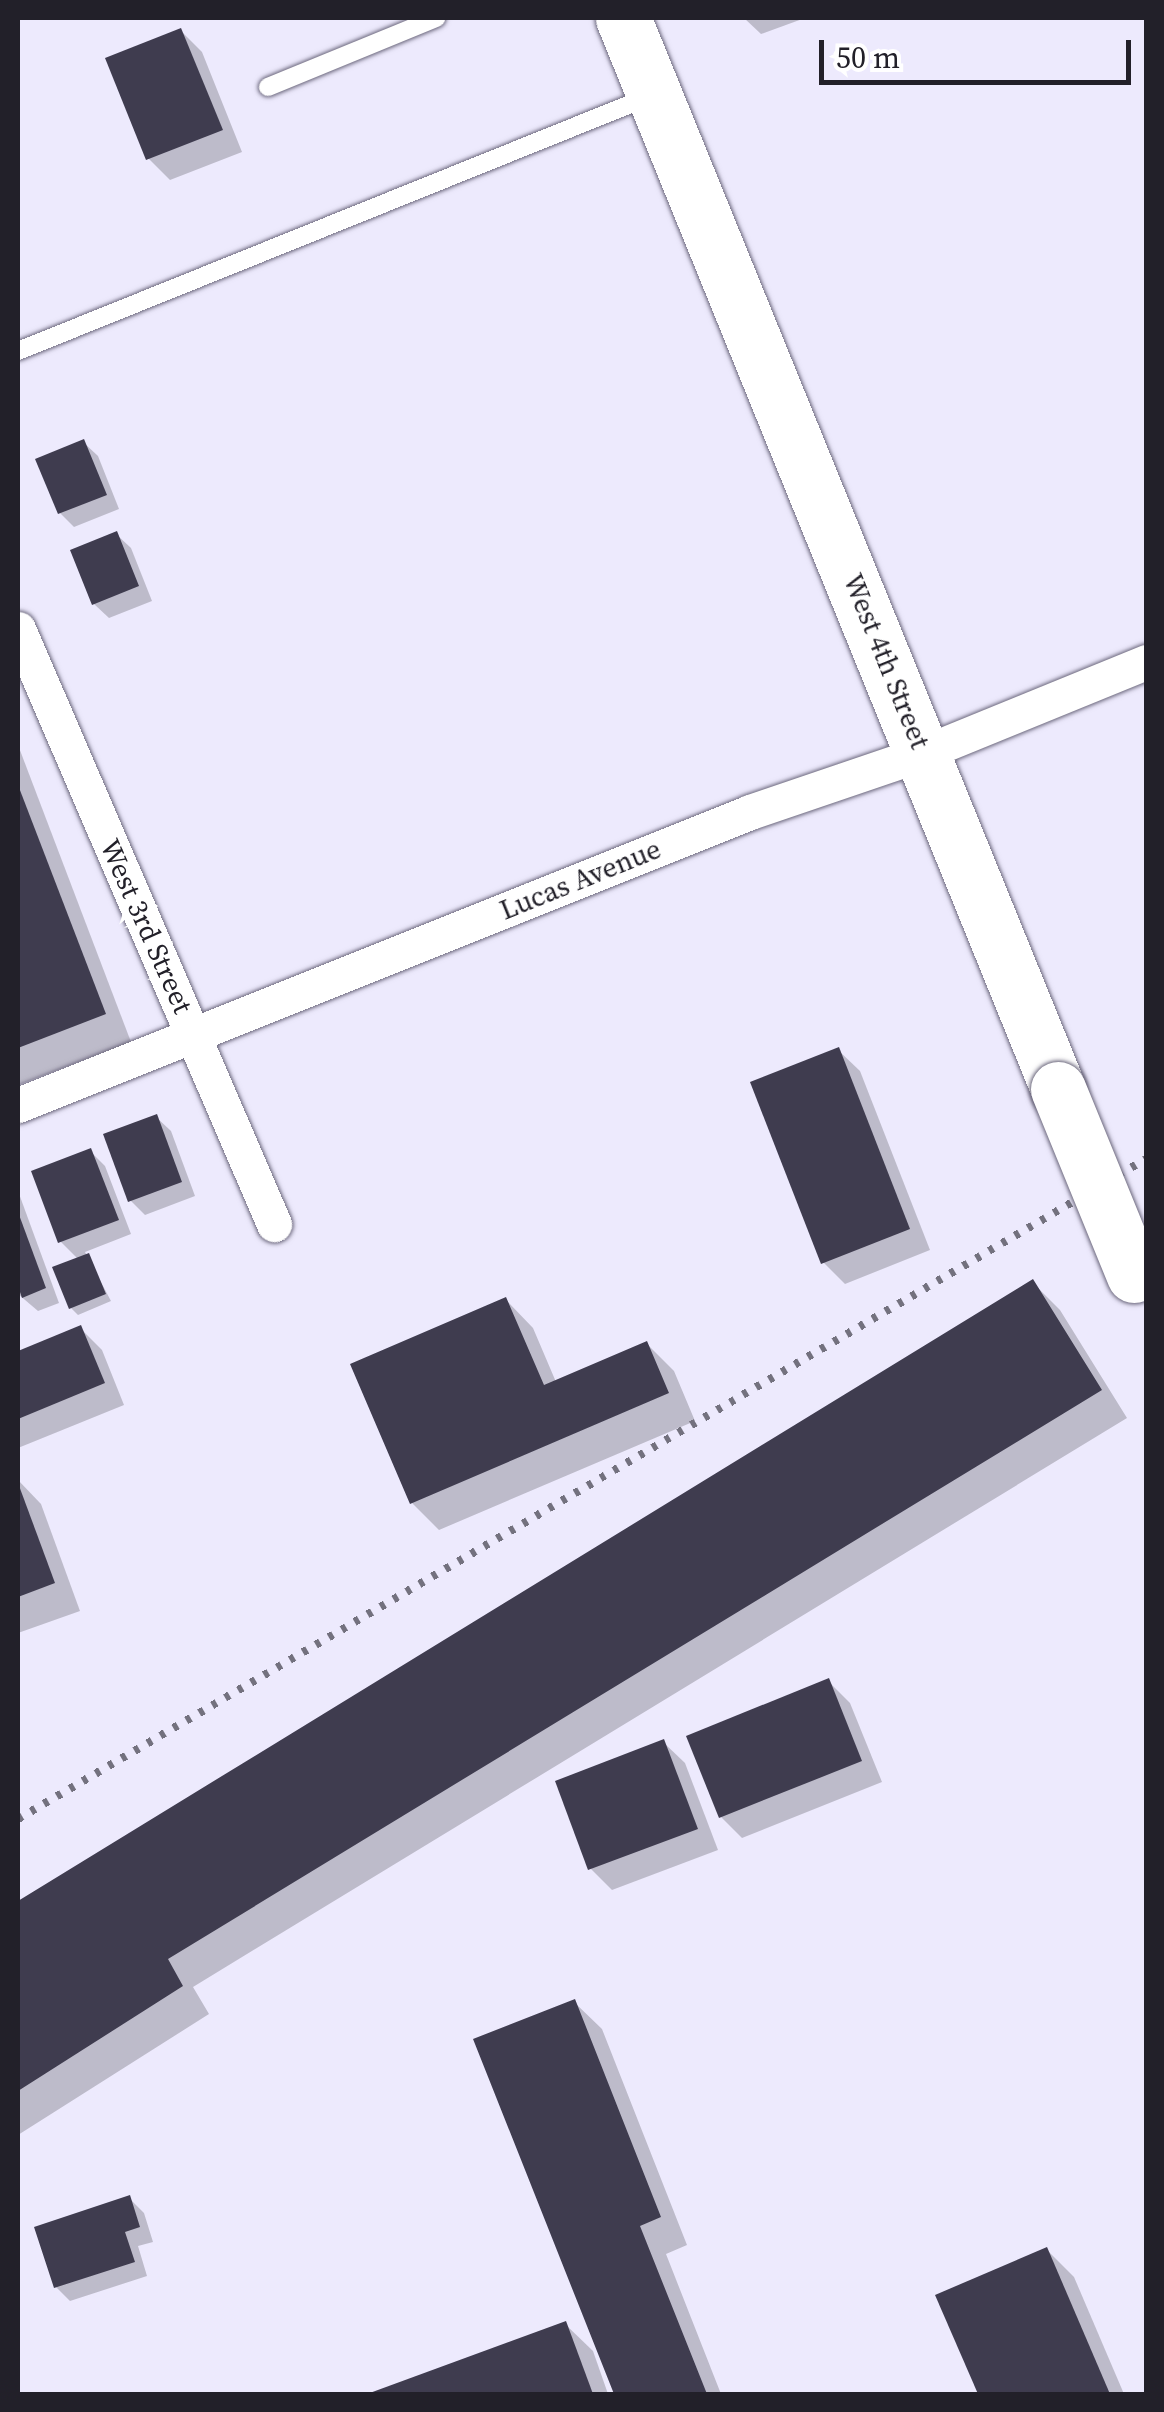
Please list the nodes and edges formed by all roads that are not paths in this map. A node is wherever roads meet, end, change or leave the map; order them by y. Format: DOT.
graph roads {
  1 [pos="436,18"];
  2 [pos="624,18"];
  3 [pos="399,25"];
  4 [pos="268,87"];
  5 [pos="655,94"];
  6 [pos="18,351"];
  7 [pos="18,629"];
  8 [pos="1146,662"];
  9 [pos="923,753"];
  10 [pos="193,1033"];
  11 [pos="18,1105"];
  12 [pos="274,1224"];
  13 [pos="1140,1290"];
  1 -- 3 [label="lane"];
  2 -- 5 [label="main road, West 4th Street"];
  3 -- 4 [label="lane"];
  5 -- 6 [label="lane"];
  5 -- 9 [label="main road, West 4th Street"];
  7 -- 10 [label="street, West 3rd Street"];
  8 -- 9 [label="street, Lucas Avenue"];
  9 -- 10 [label="street, Lucas Avenue"];
  9 -- 13 [label="main road, West 4th Street, bridge"];
  10 -- 11 [label="street, Lucas Avenue"];
  10 -- 12 [label="street, West 3rd Street"];
}
